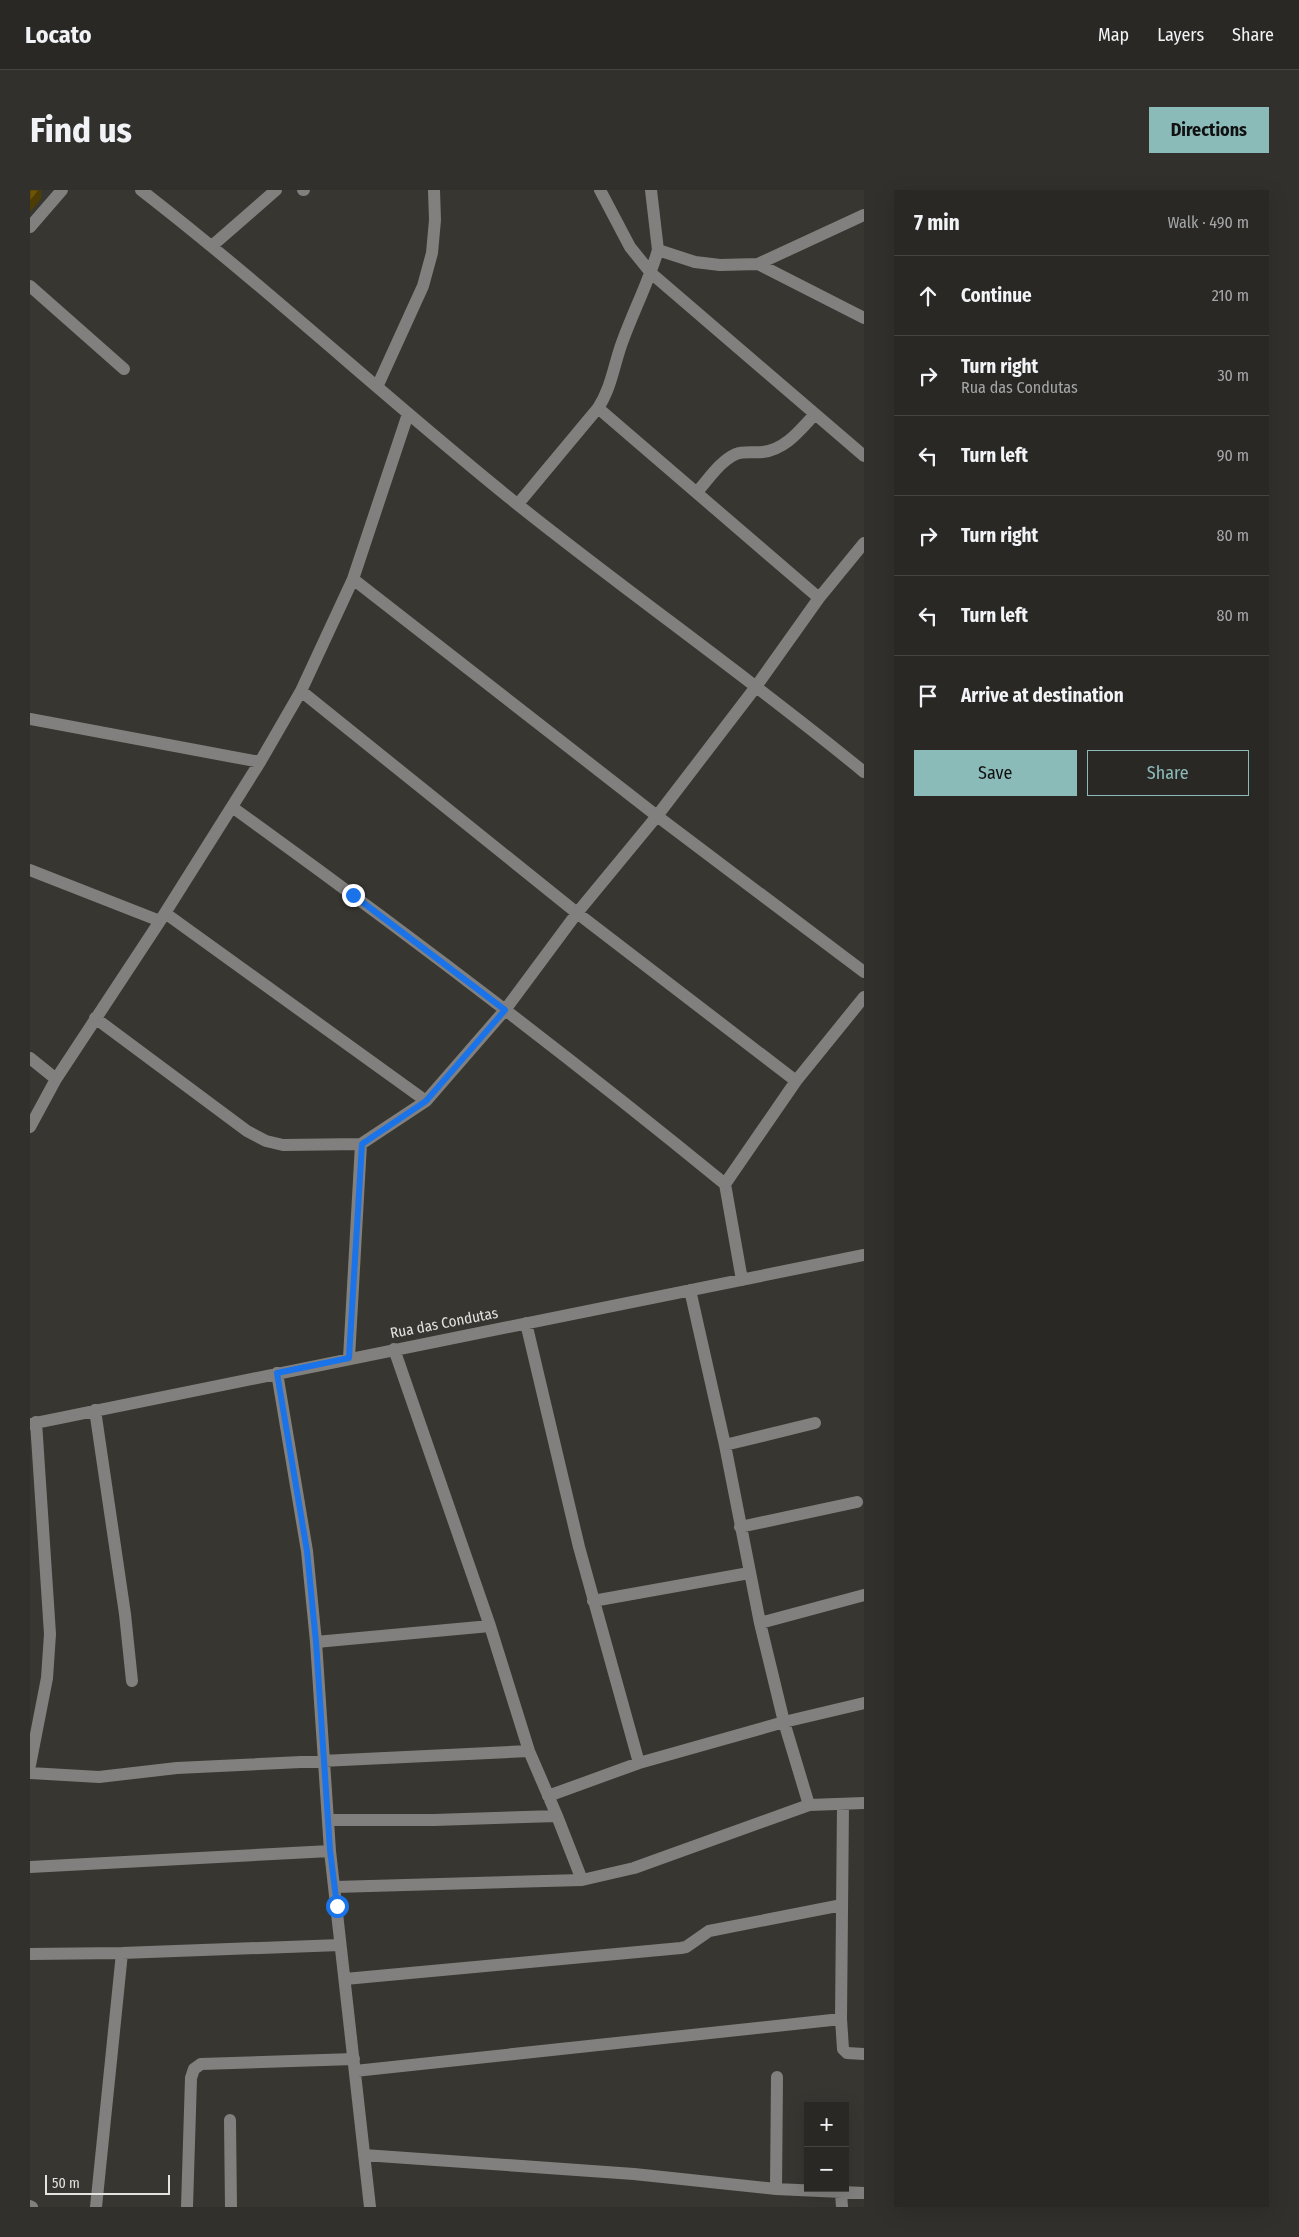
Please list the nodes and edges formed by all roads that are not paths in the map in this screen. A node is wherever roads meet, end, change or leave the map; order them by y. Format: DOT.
graph roads {
  1 [pos="62,190"];
  2 [pos="142,190"];
  3 [pos="276,190"];
  4 [pos="434,190"];
  5 [pos="600,190"];
  6 [pos="651,190"];
  7 [pos="864,215"];
  8 [pos="30,227"];
  9 [pos="212,245"];
  10 [pos="658,250"];
  11 [pos="758,264"];
  12 [pos="651,273"];
  13 [pos="30,286"];
  14 [pos="864,318"];
  15 [pos="124,369"];
  16 [pos="377,387"];
  17 [pos="598,408"];
  18 [pos="408,414"];
  19 [pos="815,414"];
  20 [pos="864,456"];
  21 [pos="696,492"];
  22 [pos="518,504"];
  23 [pos="864,544"];
  24 [pos="353,579"];
  25 [pos="819,598"];
  26 [pos="755,688"];
  27 [pos="301,691"];
  28 [pos="31,721"];
  29 [pos="260,762"];
  30 [pos="864,772"];
  31 [pos="232,807"];
  32 [pos="657,816"];
  33 [pos="30,870"];
  34 [pos="577,913"];
  35 [pos="162,917"];
  36 [pos="864,972"];
  37 [pos="864,997"];
  38 [pos="505,1010"];
  39 [pos="95,1018"];
  40 [pos="30,1058"];
  41 [pos="56,1079"];
  42 [pos="796,1081"];
  43 [pos="426,1101"];
  44 [pos="30,1127"];
  45 [pos="362,1144"];
  46 [pos="725,1184"];
  47 [pos="864,1255"];
  48 [pos="742,1280"];
  49 [pos="690,1290"];
  50 [pos="526,1323"];
  51 [pos="394,1349"];
  52 [pos="349,1358"];
  53 [pos="277,1373"];
  54 [pos="95,1410"];
  55 [pos="33,1423"];
  56 [pos="814,1423"];
  57 [pos="725,1445"];
  58 [pos="857,1502"];
  59 [pos="740,1528"];
  60 [pos="749,1573"];
  61 [pos="864,1595"];
  62 [pos="593,1601"];
  63 [pos="760,1623"];
  64 [pos="490,1626"];
  65 [pos="316,1642"];
  66 [pos="132,1681"];
  67 [pos="864,1703"];
  68 [pos="784,1722"];
  69 [pos="529,1751"];
  70 [pos="325,1762"];
  71 [pos="639,1763"];
  72 [pos="30,1765"];
  73 [pos="30,1773"];
  74 [pos="548,1796"];
  75 [pos="864,1803"];
  76 [pos="843,1804"];
  77 [pos="809,1805"];
  78 [pos="557,1816"];
  79 [pos="329,1820"];
  80 [pos="330,1850"];
  81 [pos="30,1867"];
  82 [pos="582,1880"];
  83 [pos="335,1887"];
  84 [pos="842,1905"];
  85 [pos="340,1945"];
  86 [pos="122,1953"];
  87 [pos="30,1954"];
  88 [pos="30,1962"];
  89 [pos="345,1979"];
  90 [pos="841,2019"];
  91 [pos="864,2054"];
  92 [pos="354,2065"];
  93 [pos="777,2077"];
  94 [pos="230,2120"];
  95 [pos="364,2155"];
  96 [pos="776,2189"];
  97 [pos="841,2193"];
  98 [pos="864,2193"];
  99 [pos="96,2207"];
  100 [pos="187,2207"];
  101 [pos="231,2207"];
  102 [pos="370,2207"];
  103 [pos="842,2207"];
  1 -- 8 [label="street"];
  2 -- 9 [label="street"];
  3 -- 9 [label="street"];
  4 -- 16 [label="street"];
  5 -- 12 [label="street"];
  6 -- 10 [label="street"];
  7 -- 11 [label="street"];
  9 -- 16 [label="street"];
  10 -- 11 [label="street"];
  10 -- 12 [label="street"];
  11 -- 14 [label="street"];
  12 -- 17 [label="street"];
  12 -- 19 [label="street"];
  13 -- 15 [label="street"];
  16 -- 18 [label="street"];
  17 -- 21 [label="street"];
  17 -- 22 [label="street"];
  18 -- 22 [label="street"];
  18 -- 24 [label="street"];
  19 -- 20 [label="street"];
  19 -- 21 [label="street"];
  21 -- 25 [label="street"];
  22 -- 26 [label="street"];
  23 -- 25 [label="street"];
  24 -- 27 [label="street"];
  24 -- 32 [label="street"];
  25 -- 26 [label="street"];
  26 -- 30 [label="street"];
  26 -- 32 [label="street"];
  27 -- 29 [label="street"];
  27 -- 34 [label="street"];
  28 -- 29 [label="street"];
  29 -- 31 [label="street"];
  31 -- 35 [label="street"];
  31 -- 38 [label="street"];
  32 -- 34 [label="street"];
  32 -- 36 [label="street"];
  33 -- 35 [label="street"];
  34 -- 38 [label="street"];
  34 -- 42 [label="street"];
  35 -- 39 [label="street"];
  35 -- 43 [label="street"];
  37 -- 42 [label="street"];
  38 -- 43 [label="street"];
  38 -- 46 [label="street"];
  39 -- 41 [label="street"];
  39 -- 45 [label="street"];
  40 -- 41 [label="street"];
  41 -- 44 [label="street"];
  42 -- 46 [label="street"];
  43 -- 45 [label="street"];
  45 -- 52 [label="street"];
  46 -- 48 [label="street"];
  47 -- 48 [label="street, Rua das Condutas"];
  48 -- 49 [label="street, Rua das Condutas"];
  49 -- 50 [label="street, Rua das Condutas"];
  49 -- 57 [label="street"];
  50 -- 51 [label="street, Rua das Condutas"];
  50 -- 62 [label="street"];
  51 -- 52 [label="street, Rua das Condutas"];
  51 -- 64 [label="street"];
  52 -- 53 [label="street, Rua das Condutas"];
  53 -- 54 [label="street, Rua das Condutas"];
  53 -- 65 [label="street"];
  54 -- 55 [label="street, Rua das Condutas"];
  54 -- 66 [label="street"];
  55 -- 72 [label="street"];
  56 -- 57 [label="street"];
  57 -- 59 [label="street"];
  58 -- 59 [label="street"];
  59 -- 60 [label="street"];
  60 -- 62 [label="street"];
  60 -- 63 [label="street"];
  61 -- 63 [label="street"];
  62 -- 71 [label="street"];
  63 -- 68 [label="street"];
  64 -- 65 [label="street"];
  64 -- 69 [label="street"];
  65 -- 70 [label="street"];
  67 -- 68 [label="street"];
  68 -- 71 [label="street"];
  68 -- 77 [label="street"];
  69 -- 70 [label="street"];
  69 -- 74 [label="street"];
  70 -- 73 [label="street"];
  70 -- 79 [label="street"];
  71 -- 74 [label="street"];
  74 -- 78 [label="street"];
  75 -- 76 [label="street"];
  76 -- 77 [label="street"];
  76 -- 84 [label="street"];
  77 -- 82 [label="street"];
  78 -- 79 [label="street"];
  78 -- 82 [label="street"];
  79 -- 80 [label="street"];
  80 -- 81 [label="street"];
  80 -- 83 [label="street"];
  82 -- 83 [label="street"];
  83 -- 85 [label="street"];
  84 -- 89 [label="street"];
  84 -- 90 [label="street"];
  85 -- 86 [label="street"];
  85 -- 89 [label="street"];
  86 -- 87 [label="street"];
  86 -- 99 [label="street"];
  87 -- 88 [label="street"];
  89 -- 92 [label="street"];
  90 -- 91 [label="street"];
  90 -- 92 [label="street"];
  92 -- 95 [label="street"];
  92 -- 100 [label="street"];
  93 -- 96 [label="street"];
  94 -- 101 [label="street"];
  95 -- 96 [label="street"];
  95 -- 102 [label="street"];
  96 -- 97 [label="street"];
  97 -- 98 [label="street"];
  97 -- 103 [label="street"];
}
